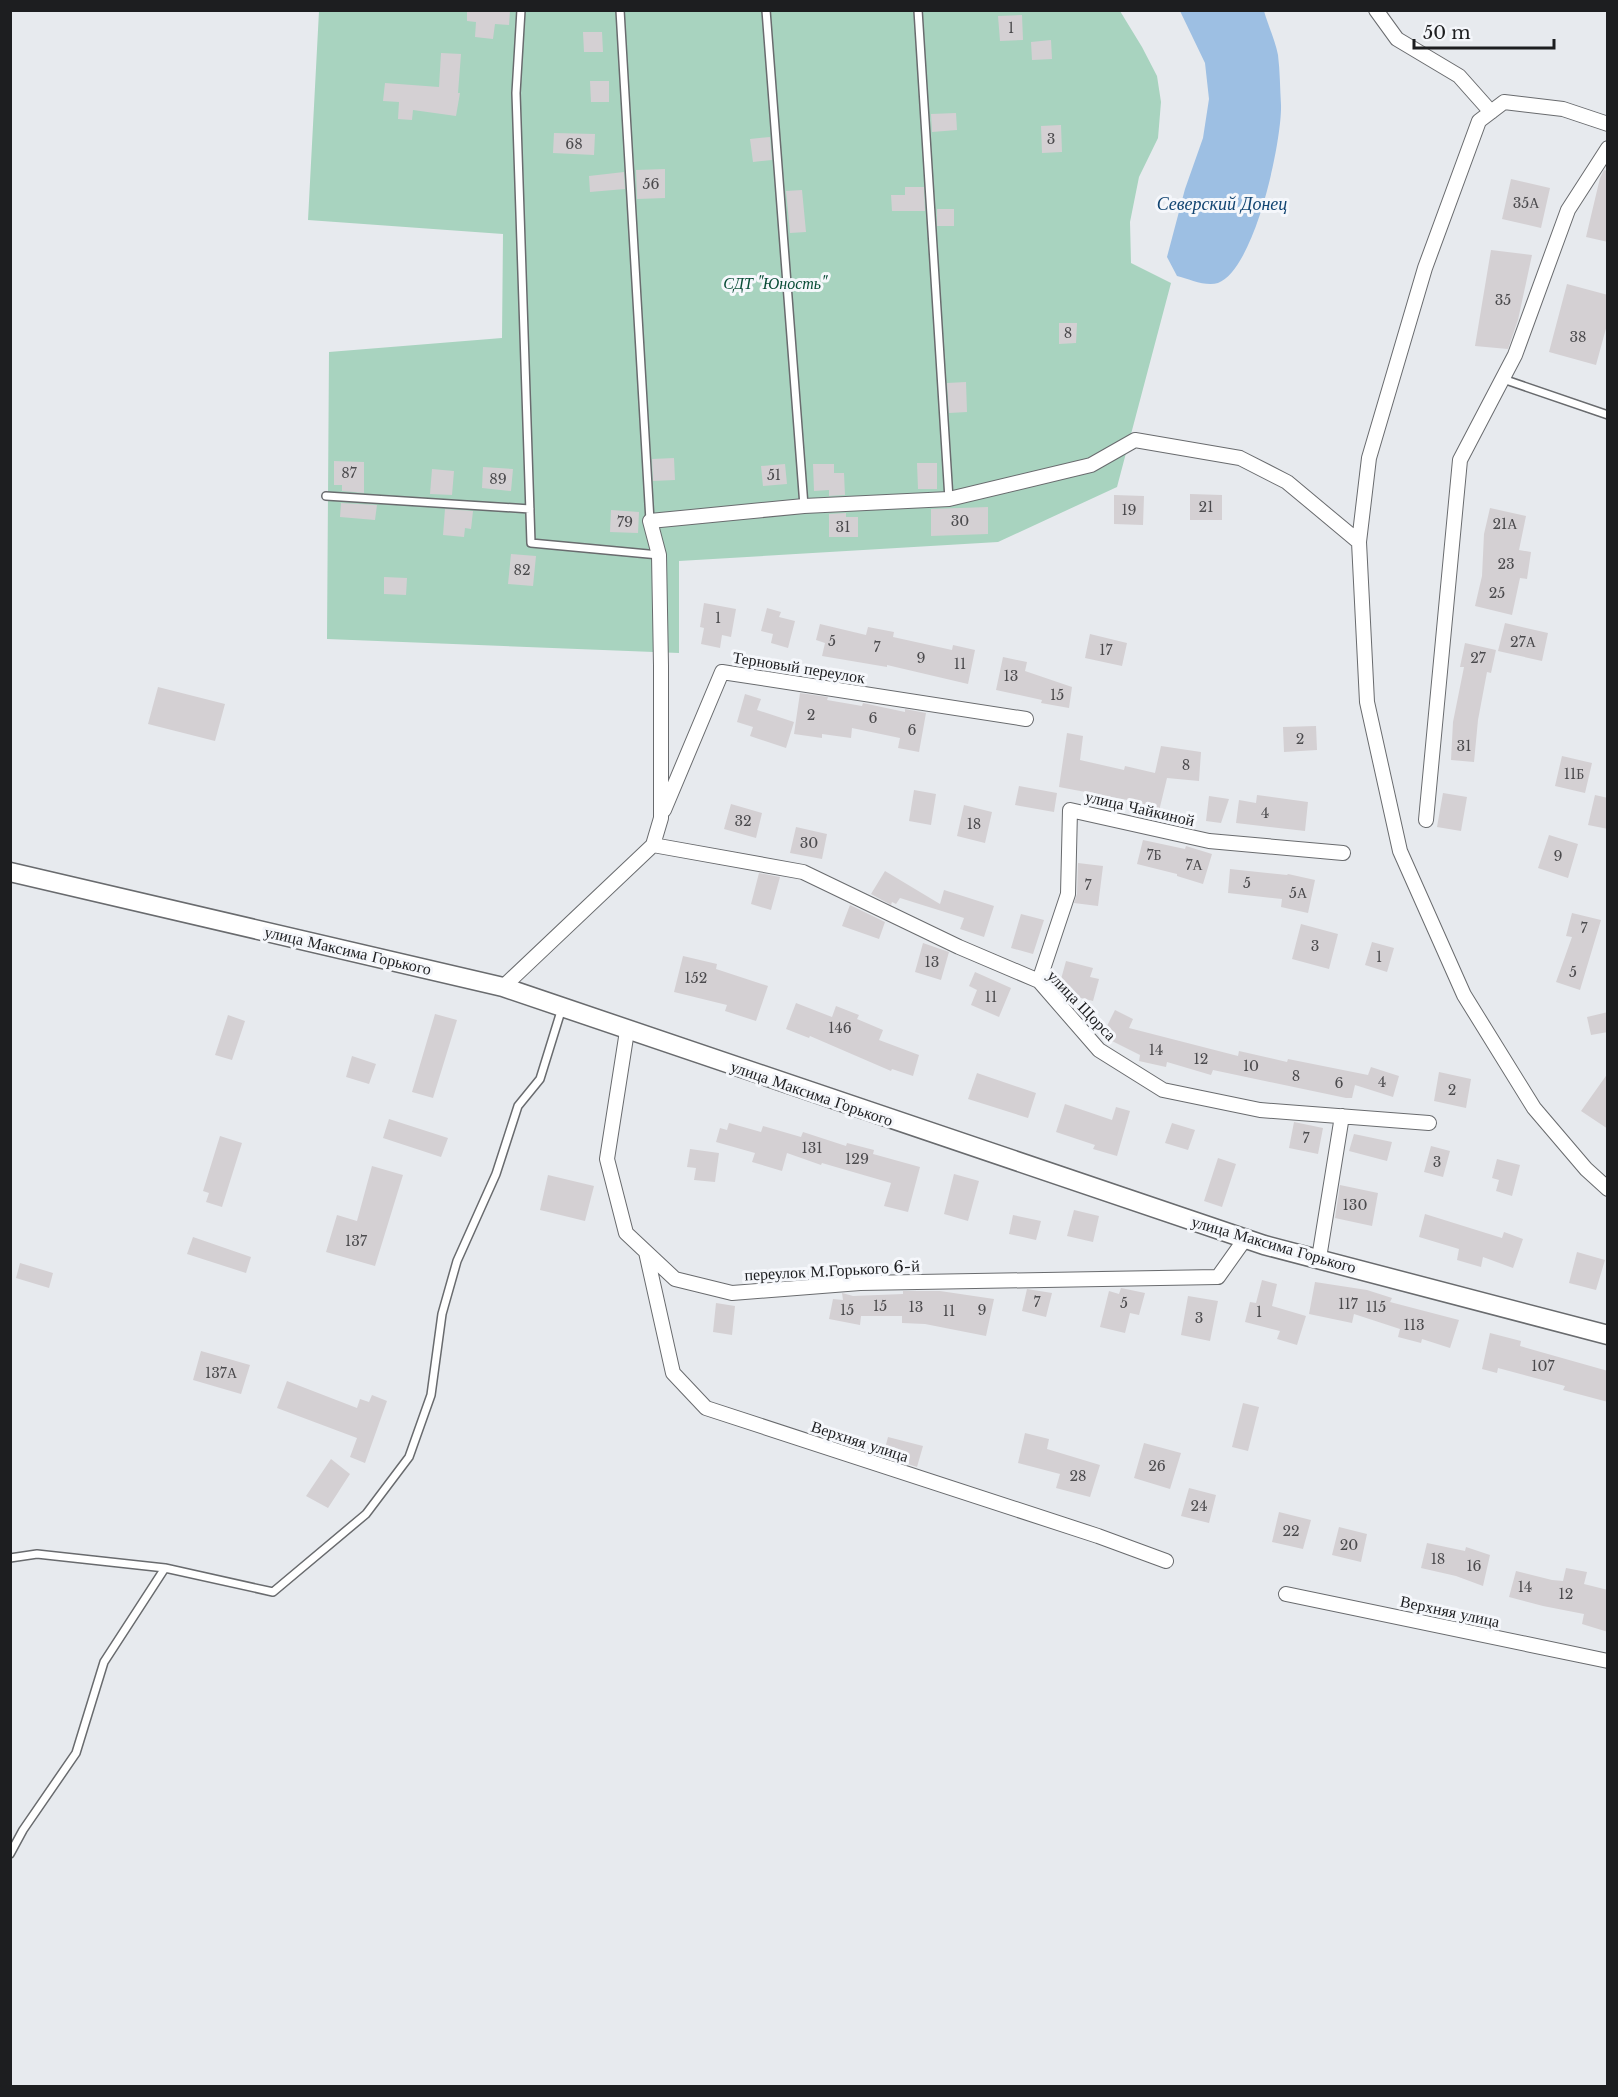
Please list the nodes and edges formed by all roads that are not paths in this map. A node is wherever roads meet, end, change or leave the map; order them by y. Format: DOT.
graph roads {
  1 [pos="521,10"];
  2 [pos="620,10"];
  3 [pos="766,10"];
  4 [pos="918,10"];
  5 [pos="1376,10"];
  6 [pos="1491,112"];
  7 [pos="1608,124"];
  8 [pos="1608,148"];
  9 [pos="1503,379"];
  10 [pos="1608,415"];
  11 [pos="327,496"];
  12 [pos="949,499"];
  13 [pos="804,506"];
  14 [pos="530,509"];
  15 [pos="650,520"];
  16 [pos="1359,542"];
  17 [pos="659,555"];
  18 [pos="1026,719"];
  19 [pos="661,818"];
  20 [pos="1426,820"];
  21 [pos="653,845"];
  22 [pos="1342,853"];
  23 [pos="10,872"];
  24 [pos="1038,981"];
  25 [pos="503,987"];
  26 [pos="562,1008"];
  27 [pos="627,1031"];
  28 [pos="1342,1116"];
  29 [pos="1429,1124"];
  30 [pos="1608,1189"];
  31 [pos="1245,1239"];
  32 [pos="646,1252"];
  33 [pos="1319,1258"];
  34 [pos="1608,1335"];
  35 [pos="10,1558"];
  36 [pos="1166,1561"];
  37 [pos="165,1568"];
  38 [pos="1286,1594"];
  39 [pos="1608,1661"];
  40 [pos="10,1854"];
  1 -- 14 [label="lane"];
  2 -- 15 [label="lane"];
  3 -- 13 [label="lane"];
  4 -- 12 [label="lane"];
  5 -- 6 [label="street"];
  6 -- 7 [label="street"];
  6 -- 16 [label="street"];
  8 -- 9 [label="street"];
  9 -- 10 [label="lane"];
  9 -- 20 [label="street"];
  11 -- 14 [label="lane"];
  12 -- 13 [label="street"];
  12 -- 16 [label="street"];
  13 -- 15 [label="street"];
  14 -- 17 [label="lane"];
  15 -- 17 [label="street"];
  16 -- 30 [label="street"];
  17 -- 19 [label="street"];
  18 -- 19 [label="street, Терновый переулок"];
  19 -- 21 [label="street"];
  21 -- 24 [label="street, улица Щорса"];
  21 -- 25 [label="street"];
  22 -- 24 [label="street, улица Чайкиной"];
  23 -- 25 [label="street, улица Максима Горького"];
  24 -- 28 [label="street, улица Щорса"];
  25 -- 26 [label="street, улица Максима Горького"];
  26 -- 27 [label="street, улица Максима Горького"];
  26 -- 37 [label="lane"];
  27 -- 31 [label="street, улица Максима Горького"];
  27 -- 32 [label="street, переулок М.Горького 6-й"];
  28 -- 29 [label="street, улица Щорса"];
  28 -- 33 [label="street"];
  31 -- 32 [label="street, переулок М.Горького 6-й"];
  31 -- 33 [label="street, улица Максима Горького"];
  32 -- 36 [label="street, Верхняя улица"];
  33 -- 34 [label="street, улица Максима Горького"];
  35 -- 37 [label="lane"];
  37 -- 40 [label="lane"];
  38 -- 39 [label="street, Верхняя улица"];
}
